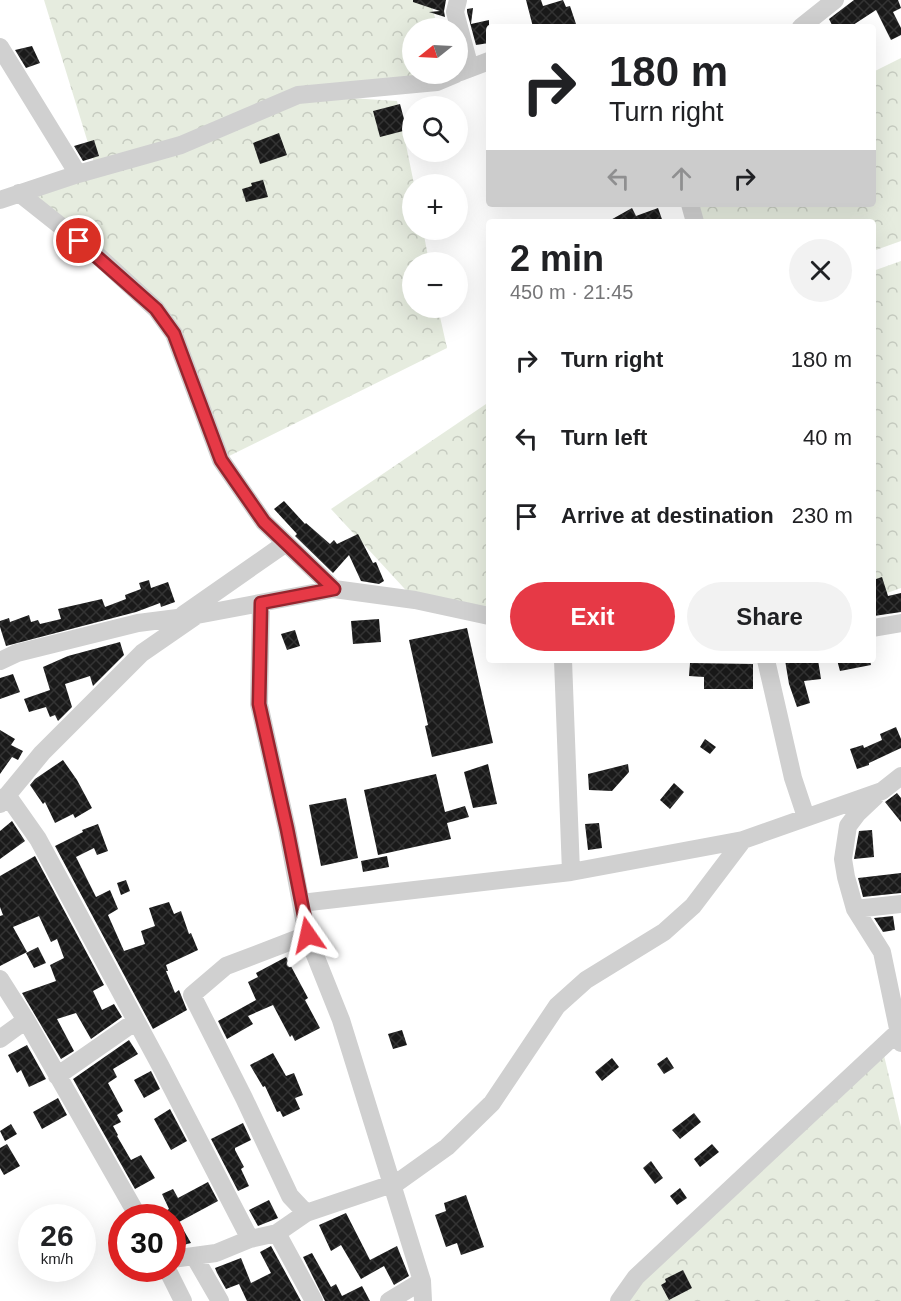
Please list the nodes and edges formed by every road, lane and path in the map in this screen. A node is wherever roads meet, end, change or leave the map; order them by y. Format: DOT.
graph roads {
  1 [pos="458,0"];
  2 [pos="835,0"];
  3 [pos="456,18"];
  4 [pos="805,24"];
  5 [pos="0,46"];
  6 [pos="486,63"];
  7 [pos="468,69"];
  8 [pos="416,84"];
  9 [pos="78,174"];
  10 [pos="19,193"];
  11 [pos="0,200"];
  12 [pos="286,543"];
  13 [pos="334,589"];
  14 [pos="261,603"];
  15 [pos="486,615"];
  16 [pos="188,616"];
  17 [pos="901,623"];
  18 [pos="876,627"];
  19 [pos="0,661"];
  20 [pos="563,663"];
  21 [pos="767,663"];
  22 [pos="901,776"];
  23 [pos="882,791"];
  24 [pos="4,800"];
  25 [pos="806,817"];
  26 [pos="743,840"];
  27 [pos="571,872"];
  28 [pos="301,903"];
  29 [pos="901,904"];
  30 [pos="855,909"];
  31 [pos="308,935"];
  32 [pos="0,979"];
  33 [pos="897,999"];
  34 [pos="26,1020"];
  35 [pos="136,1021"];
  36 [pos="0,1039"];
  37 [pos="899,1039"];
  38 [pos="57,1076"];
  39 [pos="393,1184"];
  40 [pos="131,1204"];
  41 [pos="306,1213"];
  42 [pos="277,1233"];
  43 [pos="250,1239"];
  44 [pos="194,1256"];
  45 [pos="186,1257"];
  46 [pos="422,1281"];
  47 [pos="174,1282"];
  48 [pos="183,1301"];
  49 [pos="220,1301"];
  50 [pos="314,1301"];
  51 [pos="389,1301"];
  52 [pos="423,1301"];
  53 [pos="619,1301"];
  1 -- 3 [label="street"];
  2 -- 4 [label="street"];
  5 -- 9 [label="street"];
  6 -- 7 [label="street"];
  8 -- 9 [label="street"];
  9 -- 10 [label="street"];
  10 -- 11 [label="street"];
  10 -- 12 [label="street"];
  12 -- 13 [label="street"];
  12 -- 16 [label="street"];
  13 -- 14 [label="street"];
  13 -- 15 [label="street"];
  14 -- 16 [label="street"];
  14 -- 28 [label="street"];
  16 -- 19 [label="street"];
  16 -- 24 [label="street"];
  17 -- 18 [label="street"];
  20 -- 27 [label="street"];
  21 -- 25 [label="street"];
  22 -- 23 [label="street"];
  23 -- 25 [label="street"];
  23 -- 30 [label="street"];
  24 -- 35 [label="street"];
  25 -- 26 [label="street"];
  26 -- 27 [label="street"];
  26 -- 39 [label="street"];
  27 -- 28 [label="street"];
  28 -- 31 [label="street"];
  29 -- 30 [label="street"];
  30 -- 33 [label="street"];
  31 -- 39 [label="street"];
  31 -- 41 [label="street"];
  32 -- 34 [label="street"];
  33 -- 37 [label="street"];
  34 -- 36 [label="street"];
  34 -- 38 [label="street"];
  35 -- 38 [label="street"];
  35 -- 43 [label="street"];
  37 -- 53 [label="street"];
  38 -- 40 [label="street"];
  39 -- 41 [label="street"];
  39 -- 46 [label="street"];
  41 -- 42 [label="street"];
  42 -- 43 [label="street"];
  42 -- 50 [label="street"];
  43 -- 44 [label="street"];
  44 -- 45 [label="street"];
  44 -- 49 [label="street"];
  46 -- 51 [label="street"];
  46 -- 52 [label="street"];
  47 -- 48 [label="street"];
}
